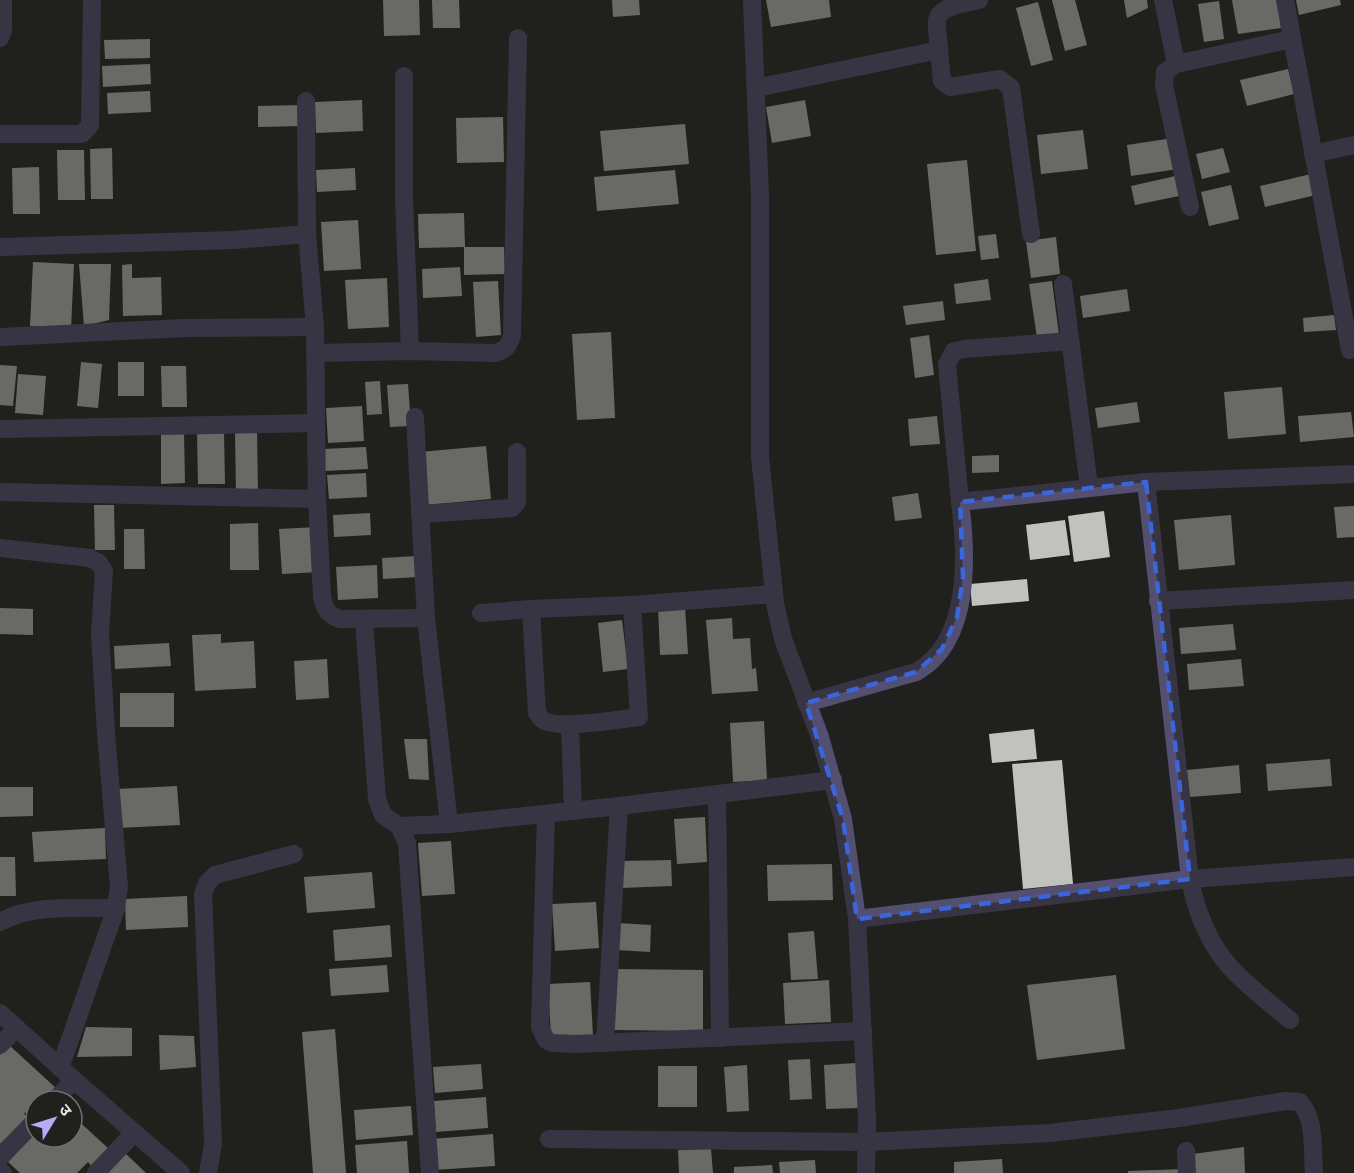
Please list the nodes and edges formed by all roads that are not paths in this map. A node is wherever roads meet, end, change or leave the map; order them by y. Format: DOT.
graph roads {
  1 [pos="3,0"];
  2 [pos="92,0"];
  3 [pos="752,0"];
  4 [pos="980,0"];
  5 [pos="1163,0"];
  6 [pos="1285,0"];
  7 [pos="0,38"];
  8 [pos="518,38"];
  9 [pos="1292,39"];
  10 [pos="939,50"];
  11 [pos="1176,64"];
  12 [pos="404,76"];
  13 [pos="756,88"];
  14 [pos="306,100"];
  15 [pos="0,134"];
  16 [pos="1354,145"];
  17 [pos="1313,154"];
  18 [pos="1190,207"];
  19 [pos="307,234"];
  20 [pos="1031,234"];
  21 [pos="0,247"];
  22 [pos="1063,284"];
  23 [pos="315,327"];
  24 [pos="0,337"];
  25 [pos="1070,341"];
  26 [pos="1350,350"];
  27 [pos="410,351"];
  28 [pos="316,353"];
  29 [pos="414,417"];
  30 [pos="316,423"];
  31 [pos="0,429"];
  32 [pos="517,452"];
  33 [pos="1354,474"];
  34 [pos="1146,482"];
  35 [pos="1089,487"];
  36 [pos="0,492"];
  37 [pos="317,499"];
  38 [pos="960,502"];
  39 [pos="420,514"];
  40 [pos="0,548"];
  41 [pos="1354,590"];
  42 [pos="774,594"];
  43 [pos="1158,601"];
  44 [pos="632,605"];
  45 [pos="531,609"];
  46 [pos="481,613"];
  47 [pos="426,618"];
  48 [pos="364,620"];
  49 [pos="806,703"];
  50 [pos="570,724"];
  51 [pos="833,780"];
  52 [pos="717,794"];
  53 [pos="619,806"];
  54 [pos="573,811"];
  55 [pos="546,814"];
  56 [pos="449,824"];
  57 [pos="399,826"];
  58 [pos="294,854"];
  59 [pos="1354,867"];
  60 [pos="1190,879"];
  61 [pos="116,908"];
  62 [pos="857,919"];
  63 [pos="0,922"];
  64 [pos="0,1013"];
  65 [pos="1290,1020"];
  66 [pos="17,1028"];
  67 [pos="863,1031"];
  68 [pos="720,1038"];
  69 [pos="605,1043"];
  70 [pos="0,1045"];
  71 [pos="60,1068"];
  72 [pos="74,1080"];
  73 [pos="65,1089"];
  74 [pos="24,1132"];
  75 [pos="134,1133"];
  76 [pos="549,1139"];
  77 [pos="866,1142"];
  78 [pos="1186,1151"];
  79 [pos="0,1157"];
  80 [pos="0,1170"];
  81 [pos="3,1173"];
  82 [pos="96,1173"];
  83 [pos="181,1173"];
  84 [pos="208,1173"];
  85 [pos="430,1173"];
  86 [pos="866,1173"];
  87 [pos="1187,1173"];
  88 [pos="1314,1173"];
  1 -- 7 [label="street"];
  2 -- 15 [label="street"];
  3 -- 13 [label="street"];
  4 -- 10 [label="street"];
  5 -- 11 [label="street"];
  6 -- 9 [label="street"];
  8 -- 27 [label="street"];
  9 -- 11 [label="street"];
  9 -- 17 [label="street"];
  10 -- 13 [label="street"];
  10 -- 20 [label="street"];
  11 -- 18 [label="street"];
  12 -- 27 [label="street"];
  13 -- 42 [label="street"];
  14 -- 19 [label="street"];
  16 -- 17 [label="street"];
  17 -- 26 [label="street"];
  19 -- 21 [label="street"];
  19 -- 23 [label="street"];
  22 -- 25 [label="street"];
  23 -- 24 [label="street"];
  23 -- 28 [label="street"];
  25 -- 35 [label="street"];
  25 -- 38 [label="street"];
  27 -- 28 [label="street"];
  28 -- 30 [label="street"];
  29 -- 39 [label="street"];
  30 -- 31 [label="street"];
  30 -- 37 [label="street"];
  32 -- 39 [label="street"];
  33 -- 34 [label="street"];
  34 -- 35 [label="street"];
  34 -- 43 [label="street"];
  35 -- 38 [label="street"];
  36 -- 37 [label="street"];
  37 -- 48 [label="street"];
  38 -- 49 [label="street"];
  39 -- 47 [label="street"];
  40 -- 61 [label="street"];
  41 -- 43 [label="street"];
  42 -- 44 [label="street"];
  42 -- 49 [label="street"];
  43 -- 60 [label="street"];
  44 -- 45 [label="street"];
  44 -- 50 [label="street"];
  45 -- 46 [label="street"];
  45 -- 50 [label="street"];
  47 -- 48 [label="street"];
  47 -- 56 [label="street"];
  48 -- 57 [label="street"];
  49 -- 51 [label="street"];
  50 -- 54 [label="street"];
  51 -- 52 [label="street"];
  51 -- 62 [label="street"];
  52 -- 53 [label="street"];
  52 -- 68 [label="street"];
  53 -- 54 [label="street"];
  53 -- 69 [label="street"];
  54 -- 55 [label="street"];
  55 -- 56 [label="street"];
  55 -- 69 [label="street"];
  56 -- 57 [label="street"];
  57 -- 85 [label="street"];
  58 -- 84 [label="street"];
  59 -- 60 [label="street"];
  60 -- 62 [label="street"];
  60 -- 65 [label="street"];
  61 -- 63 [label="street"];
  61 -- 71 [label="street"];
  62 -- 67 [label="street"];
  64 -- 66 [label="street"];
  66 -- 70 [label="street"];
  66 -- 71 [label="street"];
  67 -- 68 [label="street"];
  67 -- 77 [label="street"];
  68 -- 69 [label="street"];
  71 -- 72 [label="street"];
  72 -- 73 [label="street"];
  72 -- 75 [label="street"];
  74 -- 79 [label="street"];
  75 -- 82 [label="street"];
  75 -- 83 [label="street"];
  76 -- 77 [label="street"];
  77 -- 86 [label="street"];
  77 -- 88 [label="street"];
  78 -- 87 [label="street"];
  80 -- 81 [label="street"];
}
